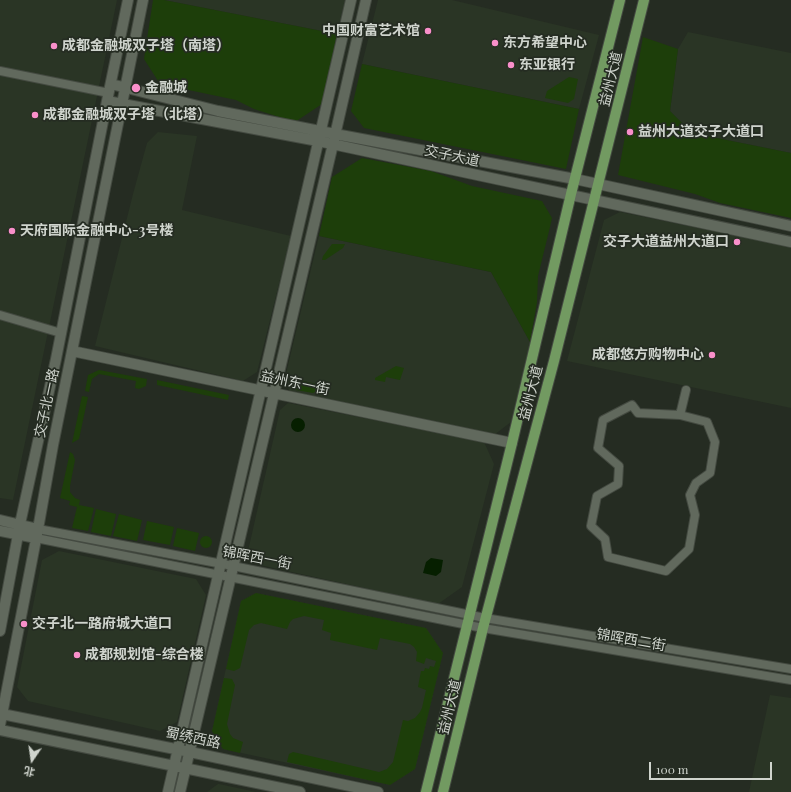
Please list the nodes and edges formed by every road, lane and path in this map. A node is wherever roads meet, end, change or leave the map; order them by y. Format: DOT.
graph roads {
  1 [pos="128,0"];
  2 [pos="143,0"];
  3 [pos="351,0"];
  4 [pos="366,0"];
  5 [pos="620,0"];
  6 [pos="644,0"];
  7 [pos="0,71"];
  8 [pos="125,88"];
  9 [pos="109,93"];
  10 [pos="122,104"];
  11 [pos="320,136"];
  12 [pos="334,139"];
  13 [pos="575,179"];
  14 [pos="599,185"];
  15 [pos="571,194"];
  16 [pos="595,200"];
  17 [pos="791,226"];
  18 [pos="791,242"];
  19 [pos="0,315"];
  20 [pos="61,333"];
  21 [pos="72,352"];
  22 [pos="261,390"];
  23 [pos="686,390"];
  24 [pos="274,393"];
  25 [pos="680,414"];
  26 [pos="512,443"];
  27 [pos="0,520"];
  28 [pos="19,529"];
  29 [pos="0,531"];
  30 [pos="37,533"];
  31 [pos="221,564"];
  32 [pos="233,566"];
  33 [pos="218,575"];
  34 [pos="230,577"];
  35 [pos="470,615"];
  36 [pos="484,623"];
  37 [pos="468,625"];
  38 [pos="0,631"];
  39 [pos="791,670"];
  40 [pos="791,680"];
  41 [pos="2,714"];
  42 [pos="0,725"];
  43 [pos="0,730"];
  44 [pos="178,750"];
  45 [pos="190,752"];
  46 [pos="174,766"];
  47 [pos="186,768"];
  48 [pos="276,790"];
  49 [pos="168,792"];
  50 [pos="180,792"];
  51 [pos="300,792"];
  52 [pos="378,792"];
  53 [pos="426,792"];
  54 [pos="443,792"];
  1 -- 9 [label="street, 交子北一路"];
  2 -- 8 [label="street, 交子北一路"];
  3 -- 11 [label="street"];
  4 -- 12 [label="street"];
  5 -- 13 [label="main road, 益州大道"];
  6 -- 14 [label="main road, 益州大道"];
  7 -- 9 [label="street"];
  8 -- 9 [label="street, 交子大道"];
  8 -- 10 [label="street, 交子北一路"];
  8 -- 11 [label="street, 交子大道"];
  9 -- 10 [label="street, 交子大道"];
  9 -- 20 [label="street, 交子北一路"];
  10 -- 11 [label="street, 交子大道"];
  10 -- 21 [label="street, 交子北一路"];
  11 -- 12 [label="street, 交子大道"];
  11 -- 22 [label="street"];
  12 -- 13 [label="street, 交子大道"];
  12 -- 15 [label="street, 交子大道"];
  12 -- 24 [label="street"];
  13 -- 14 [label="street, 交子大道"];
  13 -- 15 [label="main road, 益州大道"];
  14 -- 16 [label="main road, 益州大道"];
  14 -- 17 [label="street, 交子大道"];
  15 -- 16 [label="street, 交子大道"];
  15 -- 26 [label="main road, 益州大道"];
  16 -- 18 [label="street, 交子大道"];
  16 -- 36 [label="main road, 益州大道"];
  19 -- 20 [label="street"];
  20 -- 28 [label="street, 交子北一路"];
  21 -- 22 [label="street, 益州东一街"];
  21 -- 30 [label="street, 交子北一路"];
  22 -- 24 [label="street, 益州东一街"];
  22 -- 31 [label="street"];
  23 -- 25 [label="street"];
  24 -- 26 [label="street, 益州东一街"];
  24 -- 32 [label="street"];
  25 -- 25 [label="street"];
  26 -- 35 [label="main road, 益州大道"];
  27 -- 28 [label="street"];
  28 -- 29 [label="street"];
  28 -- 30 [label="street"];
  28 -- 38 [label="street, 交子北一路"];
  30 -- 31 [label="street, 锦晖西一街"];
  30 -- 33 [label="street, 锦晖西一街"];
  30 -- 41 [label="street, 交子北一路"];
  31 -- 32 [label="street, 锦晖西一街"];
  31 -- 33 [label="street"];
  32 -- 34 [label="street"];
  32 -- 35 [label="street, 锦晖西一街"];
  33 -- 34 [label="street, 锦晖西一街"];
  33 -- 44 [label="street"];
  34 -- 37 [label="street, 锦晖西一街"];
  34 -- 45 [label="street"];
  35 -- 36 [label="street, 锦晖西二街"];
  35 -- 37 [label="main road, 益州大道"];
  36 -- 37 [label="street, 锦晖西二街"];
  36 -- 39 [label="street, 锦晖西二街"];
  36 -- 40 [label="street, 锦晖西二街"];
  36 -- 54 [label="main road, 益州大道"];
  37 -- 53 [label="main road, 益州大道"];
  41 -- 42 [label="street, 交子北一路"];
  41 -- 44 [label="street, 蜀绣西路"];
  43 -- 46 [label="street"];
  44 -- 45 [label="street, 蜀绣西路"];
  44 -- 46 [label="street"];
  45 -- 47 [label="street"];
  45 -- 52 [label="street, 蜀绣西路"];
  46 -- 47 [label="street"];
  46 -- 49 [label="street"];
  47 -- 48 [label="street"];
  47 -- 50 [label="street"];
  48 -- 51 [label="street"];
}
